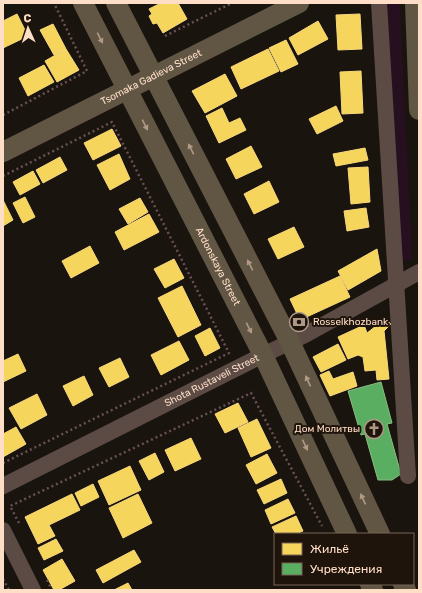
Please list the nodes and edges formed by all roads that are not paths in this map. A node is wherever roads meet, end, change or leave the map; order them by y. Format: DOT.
graph roads {
  1 [pos="83,3"];
  2 [pos="116,3"];
  3 [pos="300,3"];
  4 [pos="379,3"];
  5 [pos="415,3"];
  6 [pos="154,77"];
  7 [pos="127,90"];
  8 [pos="419,110"];
  9 [pos="3,152"];
  10 [pos="419,272"];
  11 [pos="396,285"];
  12 [pos="290,342"];
  13 [pos="263,355"];
  14 [pos="408,476"];
  15 [pos="3,486"];
  16 [pos="3,530"];
  17 [pos="347,533"];
  18 [pos="380,533"];
  19 [pos="33,590"];
  1 -- 7 [label="main road, Ardonskaya Street, one-way"];
  2 -- 6 [label="main road"];
  3 -- 6 [label="main road, Tsomaka Gadieva Street"];
  4 -- 11 [label="street"];
  5 -- 8 [label="main road"];
  6 -- 7 [label="main road, Tsomaka Gadieva Street"];
  12 -- 6 [label="main road, one-way"];
  7 -- 9 [label="main road, Tsomaka Gadieva Street"];
  7 -- 13 [label="main road, Ardonskaya Street, one-way"];
  10 -- 11 [label="street, Shota Rustaveli Street"];
  11 -- 12 [label="street, Shota Rustaveli Street"];
  11 -- 14 [label="street"];
  12 -- 13 [label="street, Shota Rustaveli Street"];
  18 -- 12 [label="main road, one-way"];
  13 -- 15 [label="street, Shota Rustaveli Street"];
  13 -- 17 [label="main road, Ardonskaya Street, one-way"];
  16 -- 19 [label="street"];
}
